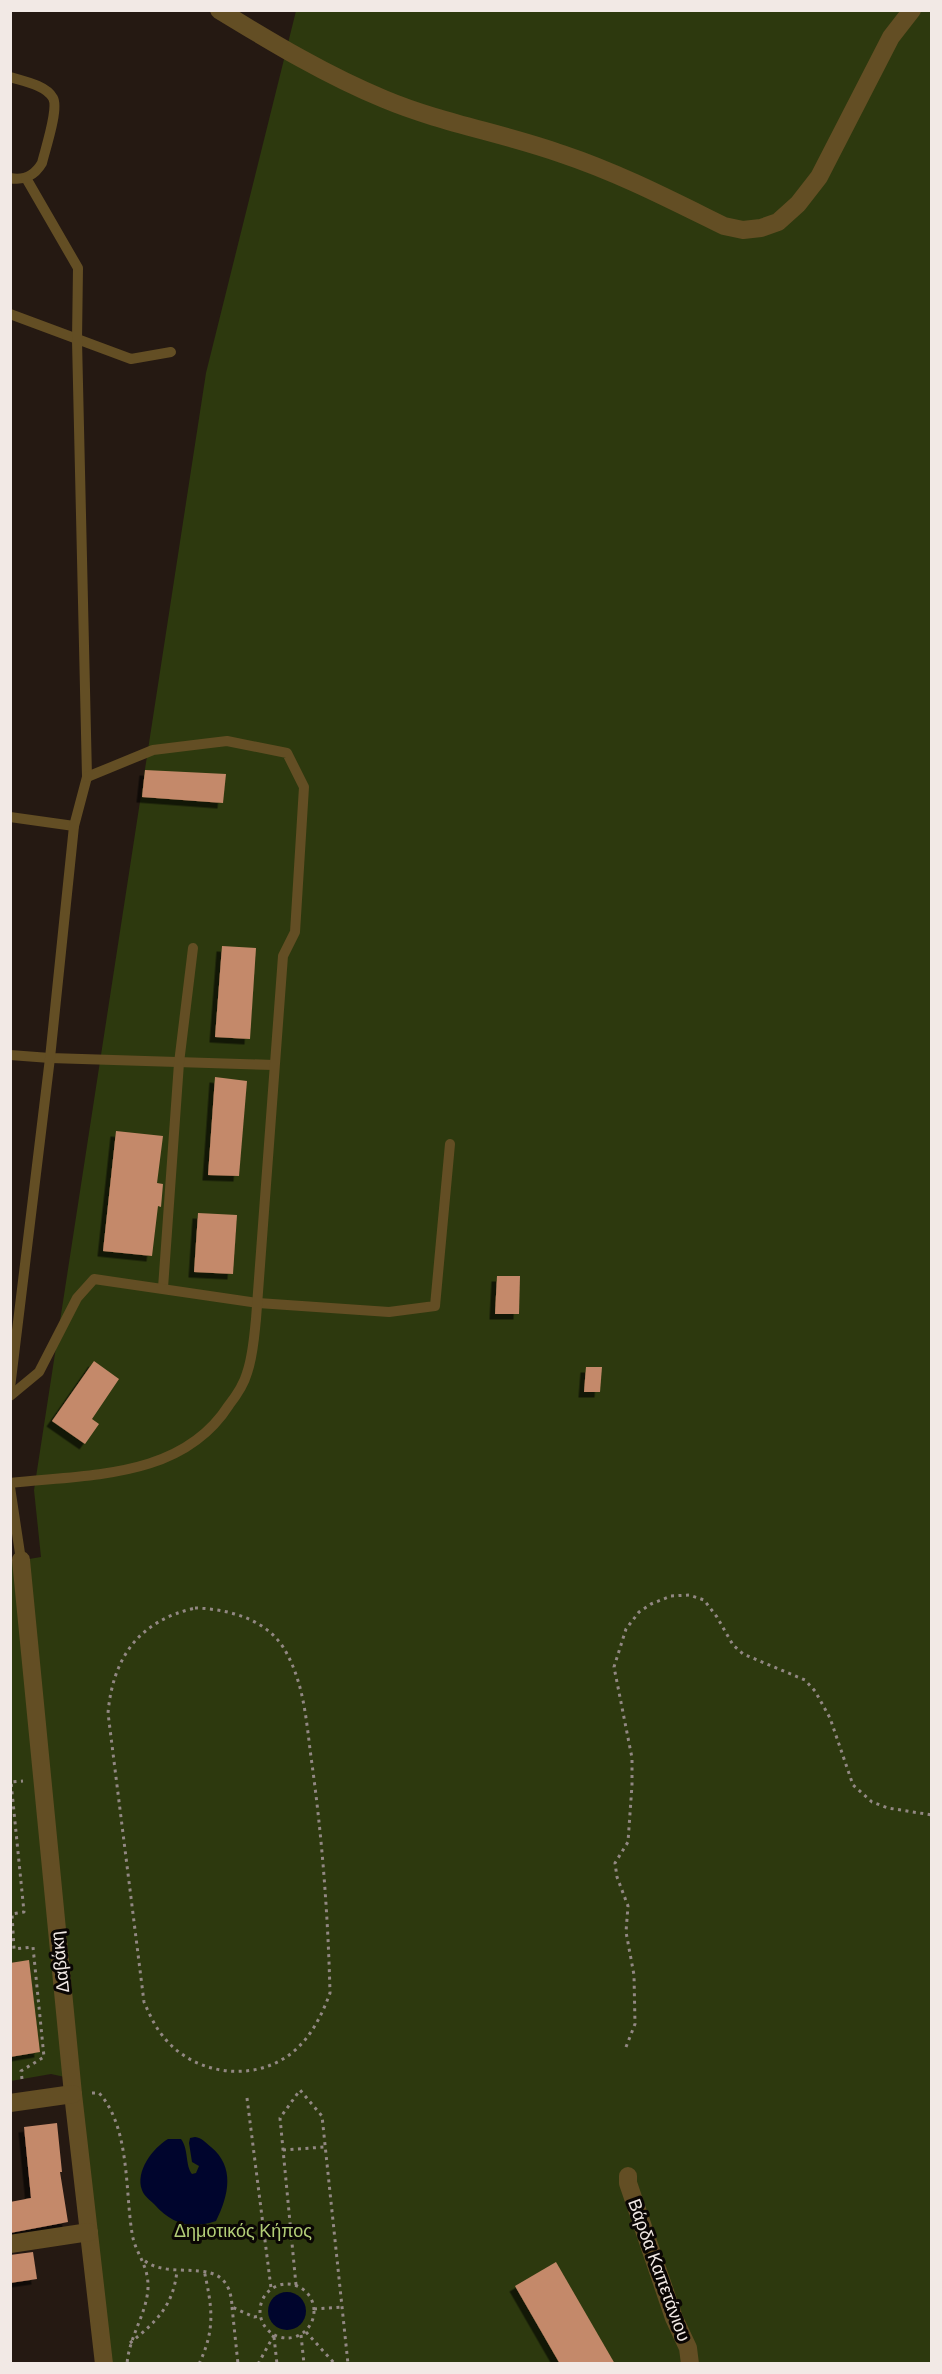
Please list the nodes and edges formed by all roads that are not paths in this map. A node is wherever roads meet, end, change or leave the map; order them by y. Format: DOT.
graph roads {
  1 [pos="219,10"];
  2 [pos="912,10"];
  3 [pos="10,77"];
  4 [pos="10,178"];
  5 [pos="26,178"];
  6 [pos="10,314"];
  7 [pos="77,340"];
  8 [pos="171,352"];
  9 [pos="87,777"];
  10 [pos="10,817"];
  11 [pos="74,826"];
  12 [pos="193,948"];
  13 [pos="10,1055"];
  14 [pos="50,1058"];
  15 [pos="179,1063"];
  16 [pos="274,1065"];
  17 [pos="450,1143"];
  18 [pos="163,1288"];
  19 [pos="258,1303"];
  20 [pos="10,1388"];
  21 [pos="10,1396"];
  22 [pos="10,1483"];
  23 [pos="10,1488"];
  24 [pos="21,1560"];
  25 [pos="73,2094"];
  26 [pos="10,2103"];
  27 [pos="628,2176"];
  28 [pos="89,2232"];
  29 [pos="10,2244"];
  30 [pos="104,2364"];
  31 [pos="690,2364"];
  1 -- 2 [label="street"];
  3 -- 5 [label="lane"];
  4 -- 5 [label="lane"];
  5 -- 7 [label="lane"];
  6 -- 7 [label="lane"];
  7 -- 8 [label="lane"];
  7 -- 9 [label="lane"];
  9 -- 11 [label="lane"];
  9 -- 16 [label="lane"];
  10 -- 11 [label="lane"];
  11 -- 14 [label="lane"];
  12 -- 15 [label="lane"];
  13 -- 14 [label="lane"];
  14 -- 15 [label="lane"];
  14 -- 20 [label="lane"];
  15 -- 16 [label="lane"];
  15 -- 18 [label="lane"];
  16 -- 19 [label="lane"];
  17 -- 19 [label="lane"];
  18 -- 19 [label="lane"];
  18 -- 21 [label="lane"];
  19 -- 22 [label="lane"];
  23 -- 24 [label="lane"];
  24 -- 25 [label="street, Δαβάκη"];
  25 -- 26 [label="street"];
  25 -- 28 [label="street, Δαβάκη"];
  27 -- 31 [label="street, Βάρδα Καπετάνιου"];
  28 -- 29 [label="street"];
  28 -- 30 [label="street, Δαβάκη"];
}
